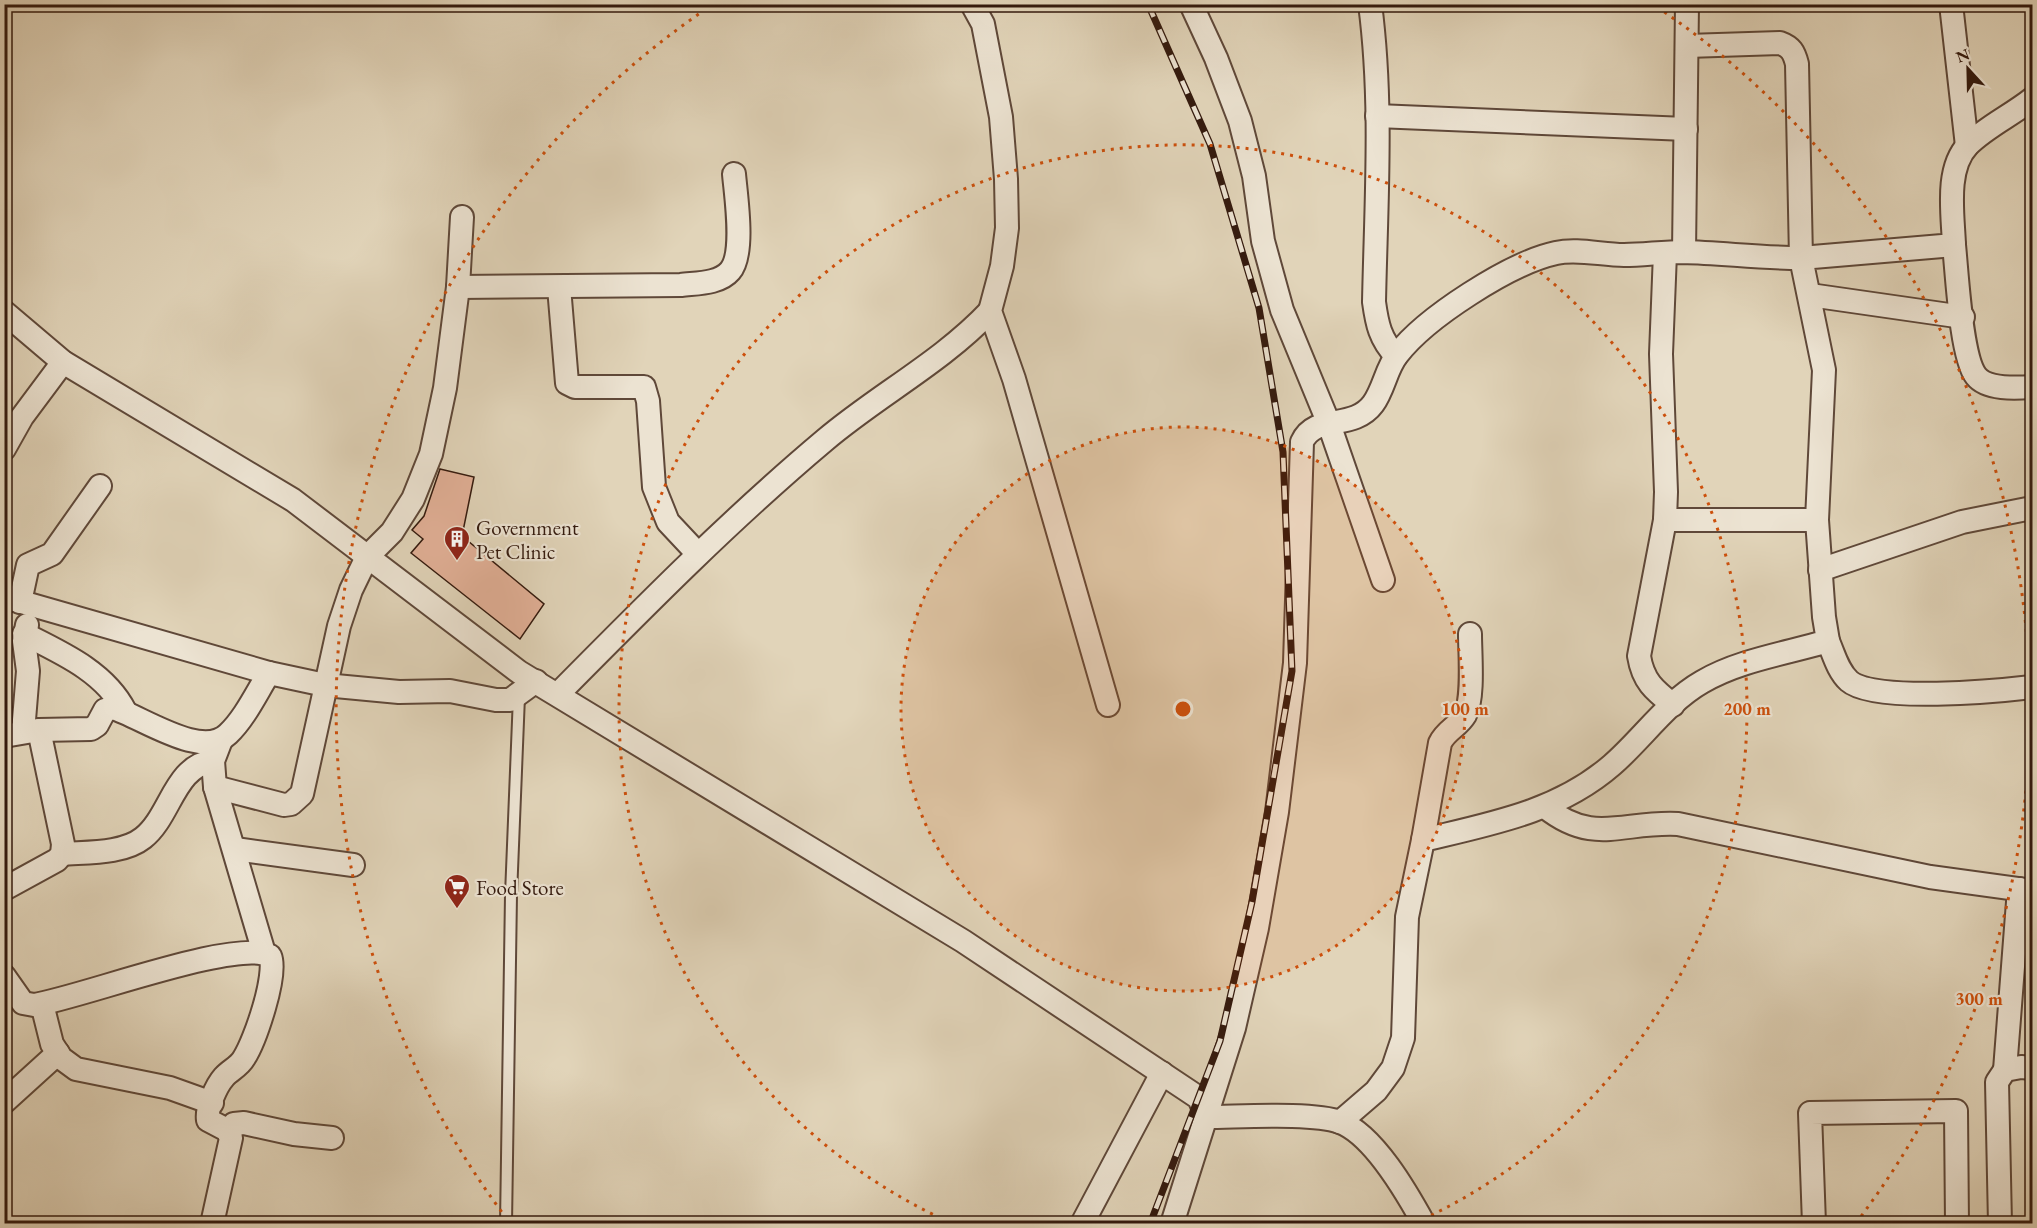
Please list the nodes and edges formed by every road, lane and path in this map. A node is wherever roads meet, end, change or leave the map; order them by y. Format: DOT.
graph roads {
  1 [pos="972,4"];
  2 [pos="1191,4"];
  3 [pos="1370,4"];
  4 [pos="1687,4"];
  5 [pos="1951,4"];
  6 [pos="1687,46"];
  7 [pos="2032,99"];
  8 [pos="1377,116"];
  9 [pos="1686,129"];
  10 [pos="1967,146"];
  11 [pos="734,174"];
  12 [pos="462,217"];
  13 [pos="1954,245"];
  14 [pos="1675,253"];
  15 [pos="1801,258"];
  16 [pos="458,287"];
  17 [pos="559,287"];
  18 [pos="1810,295"];
  19 [pos="990,311"];
  20 [pos="4,312"];
  21 [pos="1963,317"];
  22 [pos="1396,356"];
  23 [pos="63,362"];
  24 [pos="2032,387"];
  25 [pos="1329,424"];
  26 [pos="4,449"];
  27 [pos="100,486"];
  28 [pos="2032,508"];
  29 [pos="1665,520"];
  30 [pos="1817,520"];
  31 [pos="698,554"];
  32 [pos="367,557"];
  33 [pos="1820,570"];
  34 [pos="1383,580"];
  35 [pos="19,602"];
  36 [pos="24,634"];
  37 [pos="1470,634"];
  38 [pos="1828,641"];
  39 [pos="269,673"];
  40 [pos="325,685"];
  41 [pos="2032,687"];
  42 [pos="527,688"];
  43 [pos="558,694"];
  44 [pos="1108,705"];
  45 [pos="1673,705"];
  46 [pos="125,711"];
  47 [pos="22,732"];
  48 [pos="217,751"];
  49 [pos="215,787"];
  50 [pos="1545,807"];
  51 [pos="1423,840"];
  52 [pos="235,849"];
  53 [pos="62,854"];
  54 [pos="353,865"];
  55 [pos="4,890"];
  56 [pos="2026,890"];
  57 [pos="264,953"];
  58 [pos="4,976"];
  59 [pos="42,1004"];
  60 [pos="58,1053"];
  61 [pos="2032,1068"];
  62 [pos="2005,1070"];
  63 [pos="1162,1073"];
  64 [pos="4,1102"];
  65 [pos="212,1103"];
  66 [pos="1207,1117"];
  67 [pos="1341,1122"];
  68 [pos="230,1133"];
  69 [pos="332,1138"];
  70 [pos="212,1224"];
  71 [pos="506,1224"];
  72 [pos="1082,1224"];
  73 [pos="1172,1224"];
  74 [pos="1424,1224"];
  75 [pos="1814,1224"];
  76 [pos="1958,1224"];
  77 [pos="2000,1224"];
  1 -- 19 [label="street"];
  2 -- 25 [label="street"];
  3 -- 8 [label="street"];
  4 -- 6 [label="street"];
  5 -- 10 [label="street"];
  6 -- 9 [label="street"];
  6 -- 15 [label="street"];
  7 -- 10 [label="street"];
  8 -- 9 [label="street"];
  8 -- 22 [label="street"];
  9 -- 14 [label="street"];
  10 -- 13 [label="street"];
  11 -- 17 [label="street"];
  12 -- 16 [label="street"];
  13 -- 15 [label="street"];
  13 -- 21 [label="street"];
  14 -- 15 [label="street"];
  14 -- 22 [label="street"];
  14 -- 29 [label="street"];
  15 -- 18 [label="street"];
  16 -- 17 [label="street"];
  16 -- 32 [label="street"];
  17 -- 31 [label="street"];
  18 -- 21 [label="street"];
  18 -- 30 [label="street"];
  19 -- 31 [label="street"];
  19 -- 44 [label="street"];
  20 -- 23 [label="street"];
  21 -- 24 [label="street"];
  22 -- 25 [label="street"];
  23 -- 26 [label="street"];
  23 -- 32 [label="street"];
  25 -- 34 [label="street"];
  25 -- 66 [label="street"];
  27 -- 35 [label="street"];
  28 -- 33 [label="street"];
  29 -- 30 [label="street"];
  29 -- 45 [label="street"];
  30 -- 33 [label="street"];
  31 -- 43 [label="street"];
  32 -- 40 [label="street"];
  32 -- 42 [label="street"];
  33 -- 38 [label="street"];
  35 -- 36 [label="street"];
  35 -- 39 [label="street"];
  36 -- 46 [label="street"];
  36 -- 47 [label="street"];
  37 -- 51 [label="street"];
  38 -- 41 [label="street"];
  38 -- 45 [label="street"];
  39 -- 40 [label="street"];
  39 -- 48 [label="street"];
  40 -- 42 [label="street"];
  40 -- 49 [label="street"];
  42 -- 43 [label="street"];
  42 -- 71 [label="lane"];
  43 -- 63 [label="street"];
  45 -- 50 [label="street"];
  46 -- 47 [label="street"];
  46 -- 48 [label="street"];
  47 -- 53 [label="street"];
  48 -- 49 [label="street"];
  48 -- 53 [label="street"];
  49 -- 52 [label="street"];
  50 -- 51 [label="street"];
  50 -- 56 [label="street"];
  51 -- 67 [label="street"];
  52 -- 54 [label="street"];
  52 -- 57 [label="street"];
  53 -- 55 [label="street"];
  56 -- 62 [label="street"];
  57 -- 59 [label="street"];
  57 -- 65 [label="street"];
  58 -- 59 [label="street"];
  59 -- 60 [label="street"];
  60 -- 64 [label="street"];
  60 -- 65 [label="street"];
  61 -- 62 [label="street"];
  62 -- 77 [label="street"];
  63 -- 66 [label="street"];
  63 -- 72 [label="street"];
  65 -- 68 [label="street"];
  66 -- 67 [label="street"];
  66 -- 73 [label="street"];
  67 -- 74 [label="street"];
  68 -- 69 [label="street"];
  68 -- 70 [label="street"];
  75 -- 76 [label="street"];
}
